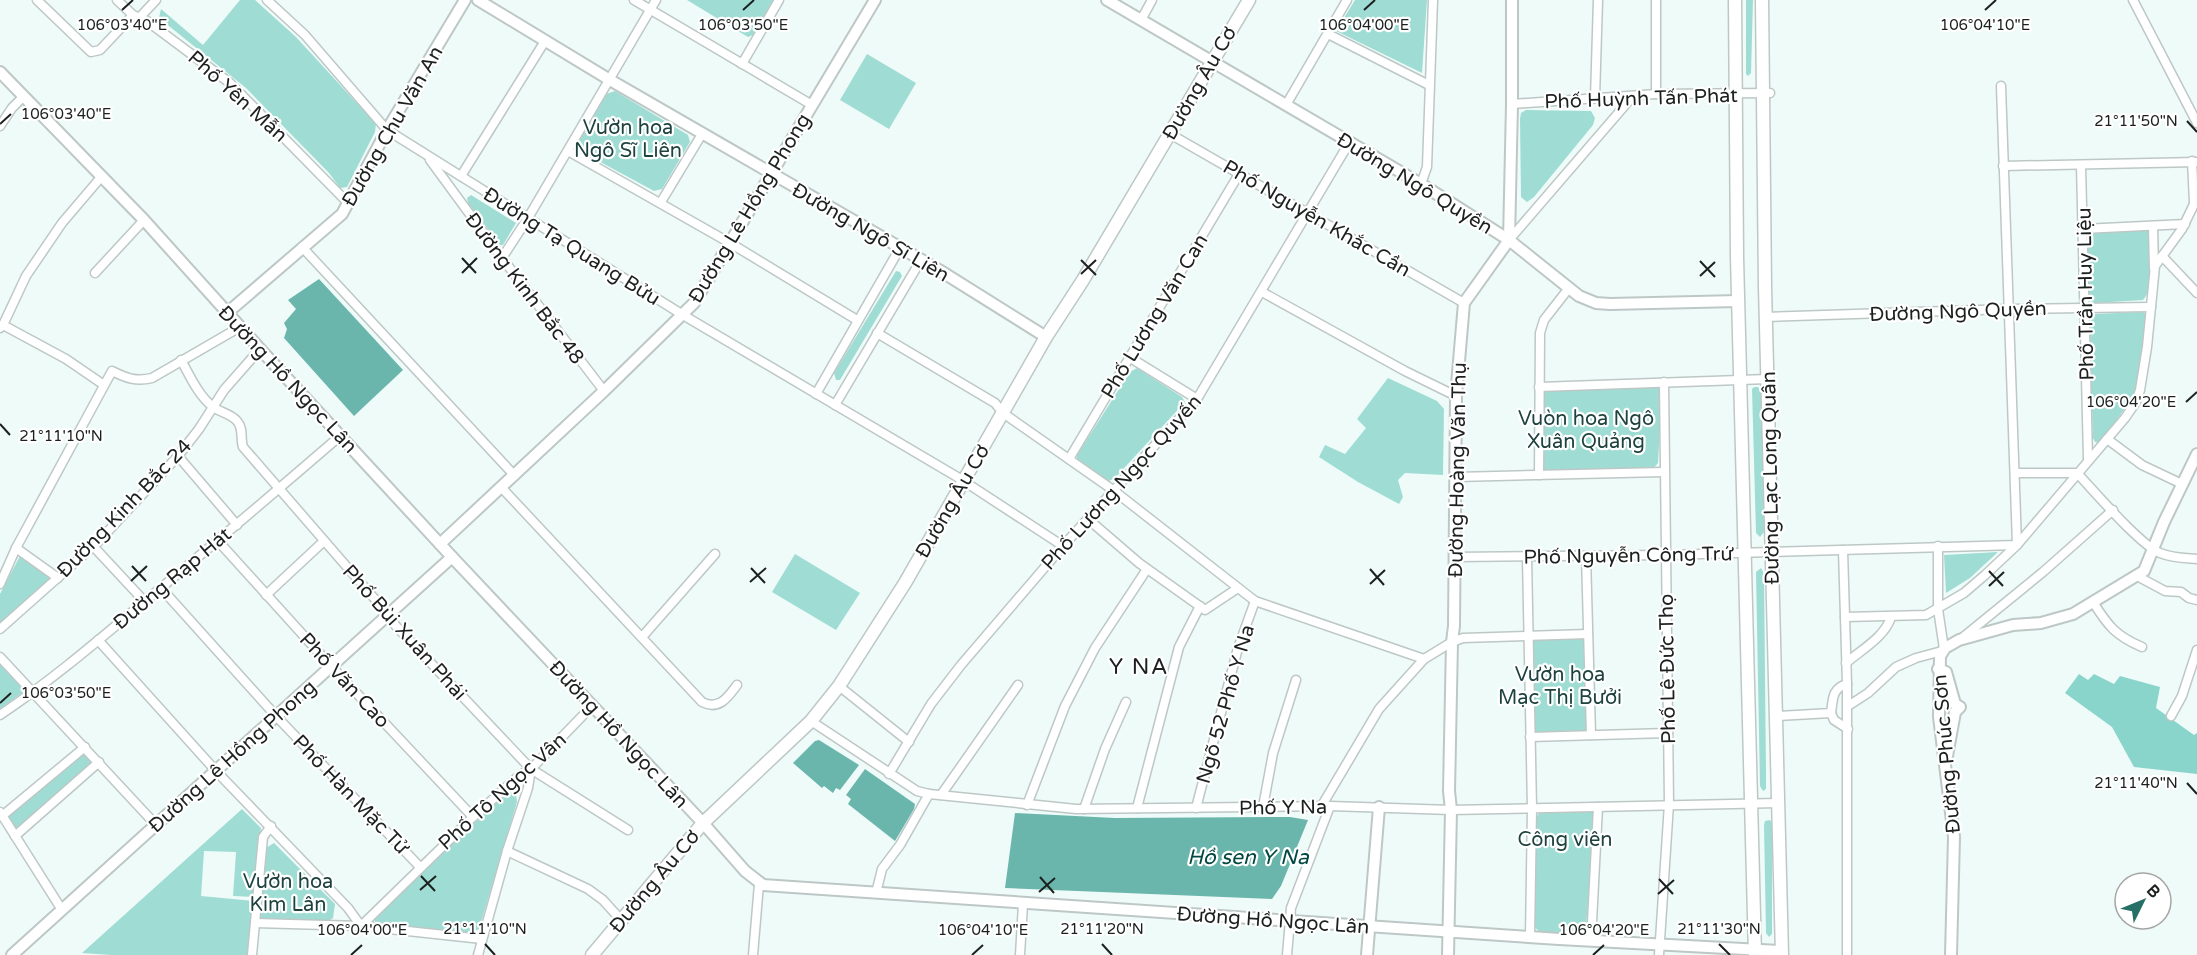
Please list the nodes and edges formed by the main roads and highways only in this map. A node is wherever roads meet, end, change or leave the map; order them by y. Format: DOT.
graph roads {
  1 [pos="1249,0"];
  2 [pos="1735,0"];
  3 [pos="1762,0"];
  4 [pos="1755,952"];
  5 [pos="1782,953"];
  6 [pos="592,955"];
  1 -- 6 [label="main road, Đường Âu Cơ"];
  2 -- 4 [label="main road, Đường Lạc Long Quân"];
  3 -- 5 [label="main road, Đường Lạc Long Quân"];
}
